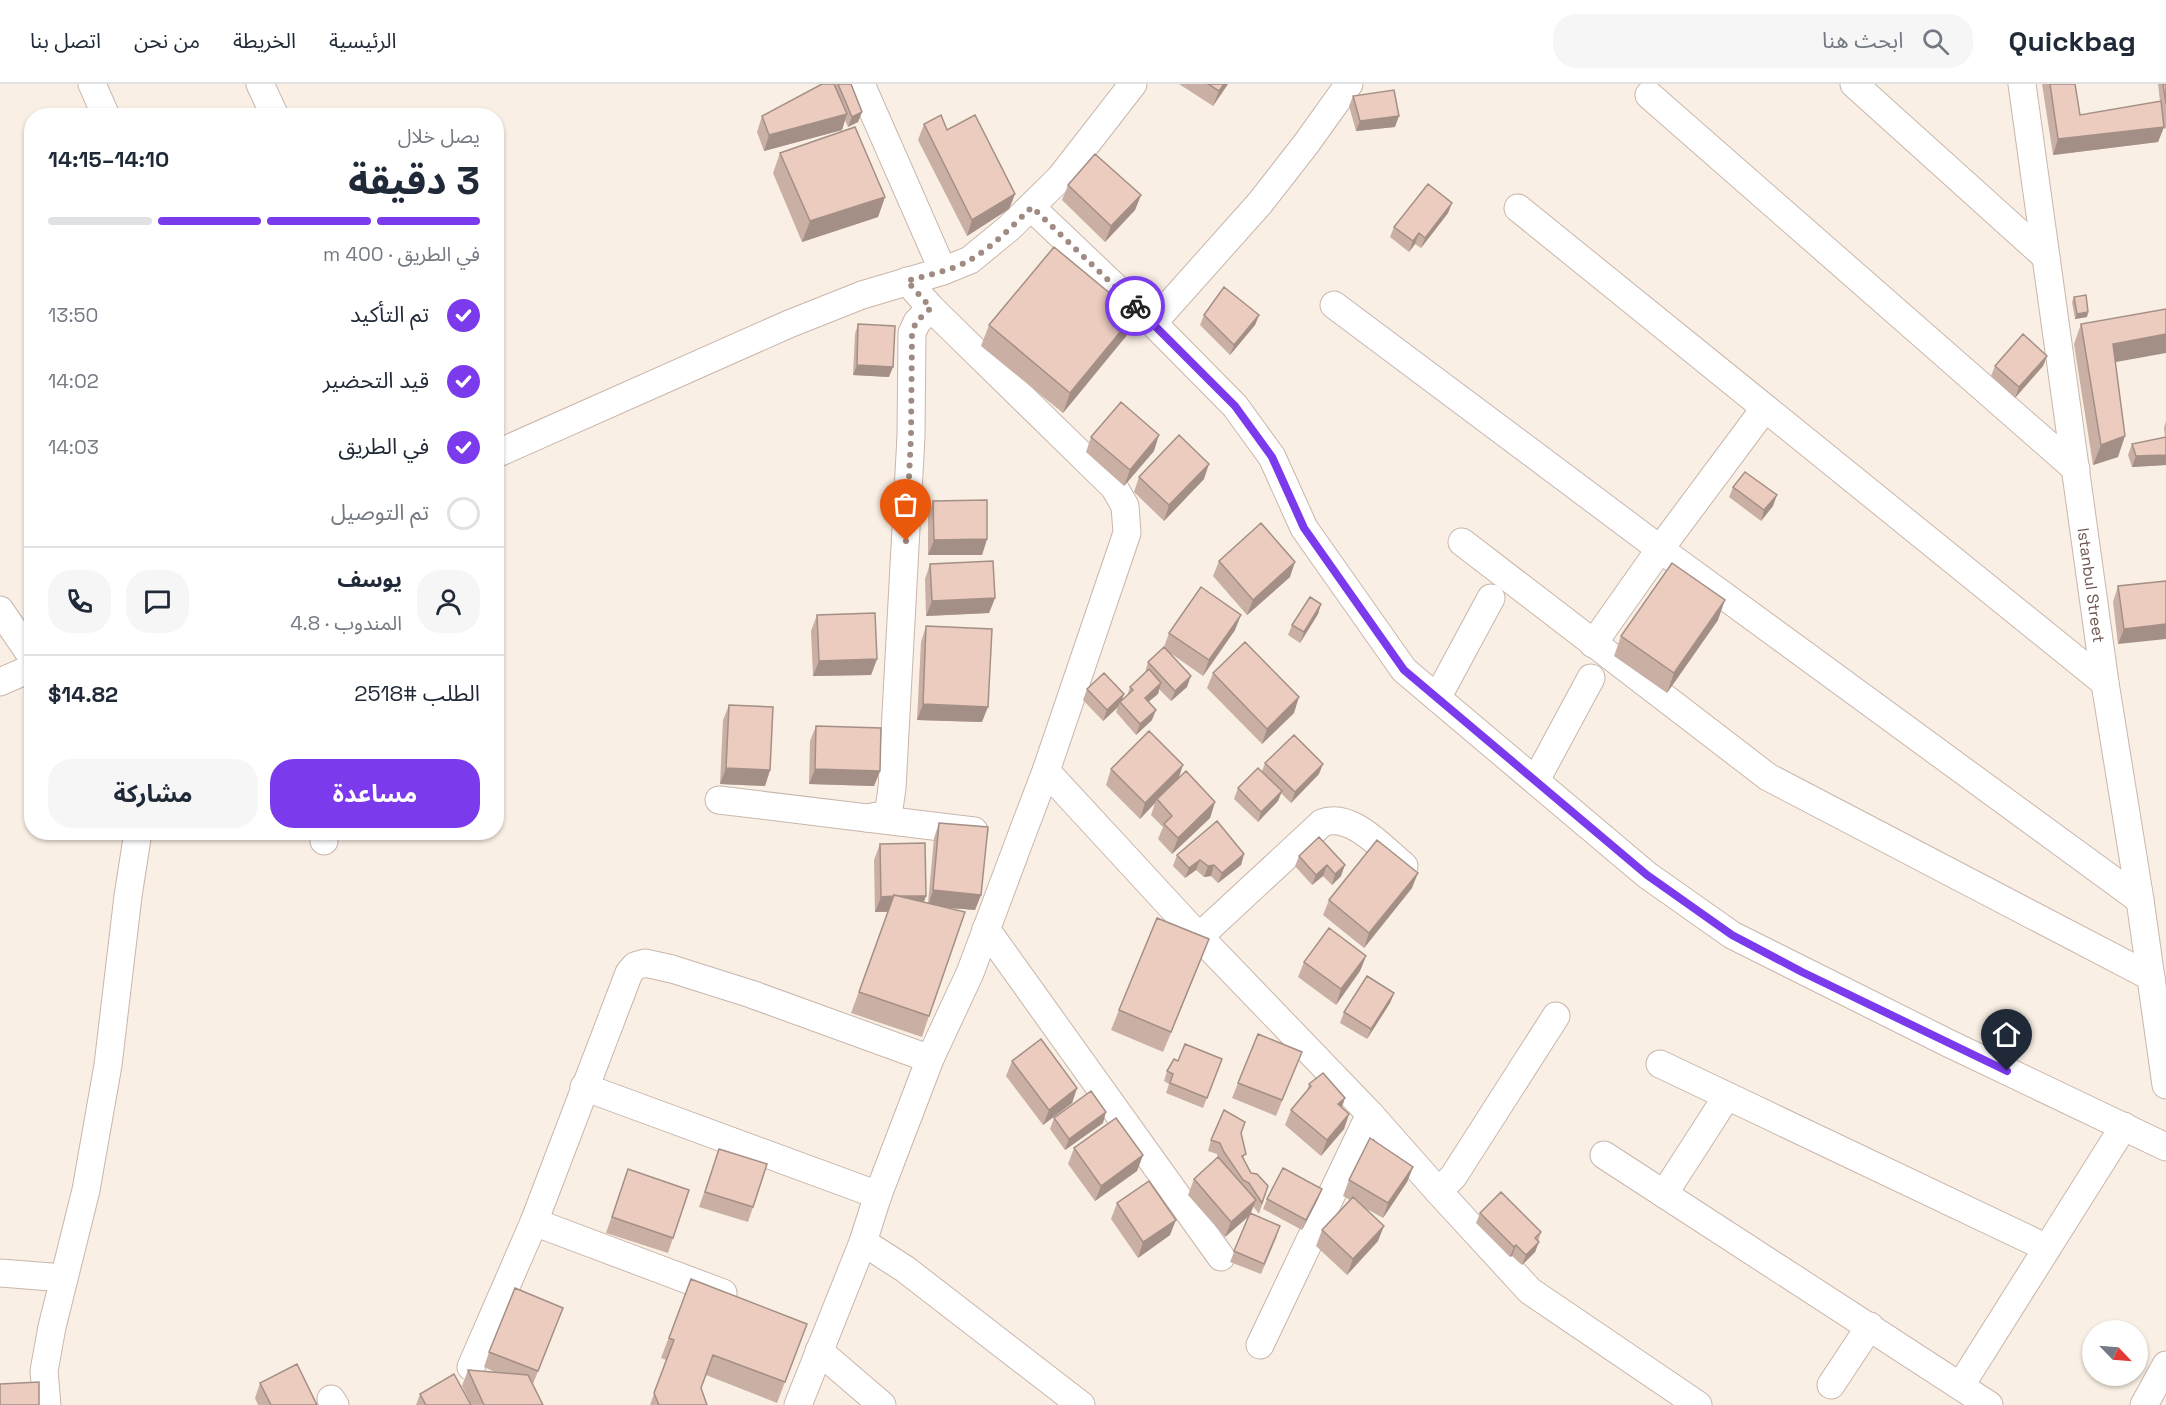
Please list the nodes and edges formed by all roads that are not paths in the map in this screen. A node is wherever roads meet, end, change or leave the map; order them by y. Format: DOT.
graph roads {
  1 [pos="92,84"];
  2 [pos="260,84"];
  3 [pos="861,84"];
  4 [pos="1133,84"];
  5 [pos="1349,84"];
  6 [pos="1854,84"];
  7 [pos="2022,84"];
  8 [pos="1649,95"];
  9 [pos="102,108"];
  10 [pos="271,108"];
  11 [pos="1032,207"];
  12 [pos="1518,208"];
  13 [pos="2046,257"];
  14 [pos="943,271"];
  15 [pos="907,281"];
  16 [pos="1334,305"];
  17 [pos="931,308"];
  18 [pos="1152,322"];
  19 [pos="1765,408"];
  20 [pos="504,450"];
  21 [pos="2076,469"];
  22 [pos="1461,542"];
  23 [pos="1660,549"];
  24 [pos="1491,598"];
  25 [pos="0,610"];
  26 [pos="1593,644"];
  27 [pos="24,645"];
  28 [pos="24,672"];
  29 [pos="1591,678"];
  30 [pos="0,682"];
  31 [pos="2105,683"];
  32 [pos="1437,698"];
  33 [pos="1046,771"];
  34 [pos="1536,780"];
  35 [pos="719,800"];
  36 [pos="867,818"];
  37 [pos="981,832"];
  38 [pos="141,840"];
  39 [pos="1412,873"];
  40 [pos="2140,900"];
  41 [pos="986,929"];
  42 [pos="1199,937"];
  43 [pos="2151,977"];
  44 [pos="1556,1016"];
  45 [pos="930,1059"];
  46 [pos="1660,1064"];
  47 [pos="2166,1085"];
  48 [pos="584,1087"];
  49 [pos="1727,1096"];
  50 [pos="1370,1113"];
  51 [pos="2124,1126"];
  52 [pos="2166,1147"];
  53 [pos="1604,1155"];
  54 [pos="1438,1191"];
  55 [pos="1664,1194"];
  56 [pos="878,1196"];
  57 [pos="534,1222"];
  58 [pos="862,1242"];
  59 [pos="2047,1248"];
  60 [pos="1221,1257"];
  61 [pos="0,1273"];
  62 [pos="64,1278"];
  63 [pos="741,1300"];
  64 [pos="1870,1326"];
  65 [pos="816,1335"];
  66 [pos="1260,1345"];
  67 [pos="2166,1365"];
  68 [pos="471,1367"];
  69 [pos="1831,1385"];
  70 [pos="1961,1385"];
  71 [pos="2153,1398"];
  72 [pos="46,1405"];
  73 [pos="798,1405"];
  74 [pos="882,1405"];
  75 [pos="1081,1405"];
  76 [pos="1698,1405"];
  77 [pos="1989,1405"];
  1 -- 9 [label="street"];
  2 -- 10 [label="street"];
  3 -- 14 [label="street"];
  4 -- 11 [label="street"];
  5 -- 18 [label="street"];
  6 -- 13 [label="street"];
  7 -- 13 [label="street, Istanbul Street"];
  8 -- 21 [label="street"];
  11 -- 14 [label="street"];
  11 -- 18 [label="street"];
  12 -- 19 [label="street"];
  13 -- 21 [label="street, Istanbul Street"];
  14 -- 15 [label="street"];
  15 -- 17 [label="street"];
  15 -- 20 [label="street"];
  16 -- 23 [label="street"];
  17 -- 33 [label="street"];
  17 -- 36 [label="street"];
  18 -- 32 [label="street"];
  19 -- 23 [label="street"];
  19 -- 31 [label="street"];
  21 -- 31 [label="street, Istanbul Street"];
  22 -- 26 [label="street"];
  23 -- 26 [label="street"];
  23 -- 40 [label="street"];
  24 -- 32 [label="street"];
  25 -- 27 [label="street"];
  26 -- 43 [label="street"];
  28 -- 30 [label="street"];
  29 -- 34 [label="street"];
  31 -- 40 [label="street, Istanbul Street"];
  32 -- 34 [label="street"];
  33 -- 41 [label="street"];
  33 -- 42 [label="street"];
  34 -- 51 [label="street"];
  35 -- 36 [label="street"];
  36 -- 37 [label="street"];
  38 -- 62 [label="street"];
  39 -- 42 [label="street"];
  40 -- 43 [label="street, Istanbul Street"];
  41 -- 45 [label="street"];
  41 -- 60 [label="street"];
  42 -- 50 [label="street"];
  43 -- 47 [label="street, Istanbul Street"];
  44 -- 54 [label="street"];
  45 -- 48 [label="street"];
  45 -- 56 [label="street"];
  46 -- 49 [label="street"];
  48 -- 56 [label="street"];
  48 -- 57 [label="street"];
  49 -- 55 [label="street"];
  49 -- 59 [label="street"];
  50 -- 54 [label="street"];
  50 -- 66 [label="street"];
  51 -- 52 [label="street"];
  51 -- 59 [label="street"];
  53 -- 55 [label="street"];
  54 -- 76 [label="street"];
  55 -- 64 [label="street"];
  56 -- 58 [label="street"];
  57 -- 63 [label="street"];
  57 -- 68 [label="street"];
  58 -- 65 [label="street"];
  58 -- 75 [label="street"];
  59 -- 70 [label="street"];
  61 -- 62 [label="street"];
  62 -- 72 [label="street"];
  64 -- 69 [label="street"];
  64 -- 70 [label="street"];
  65 -- 73 [label="street"];
  65 -- 74 [label="street"];
  67 -- 71 [label="street"];
  70 -- 77 [label="street"];
}
